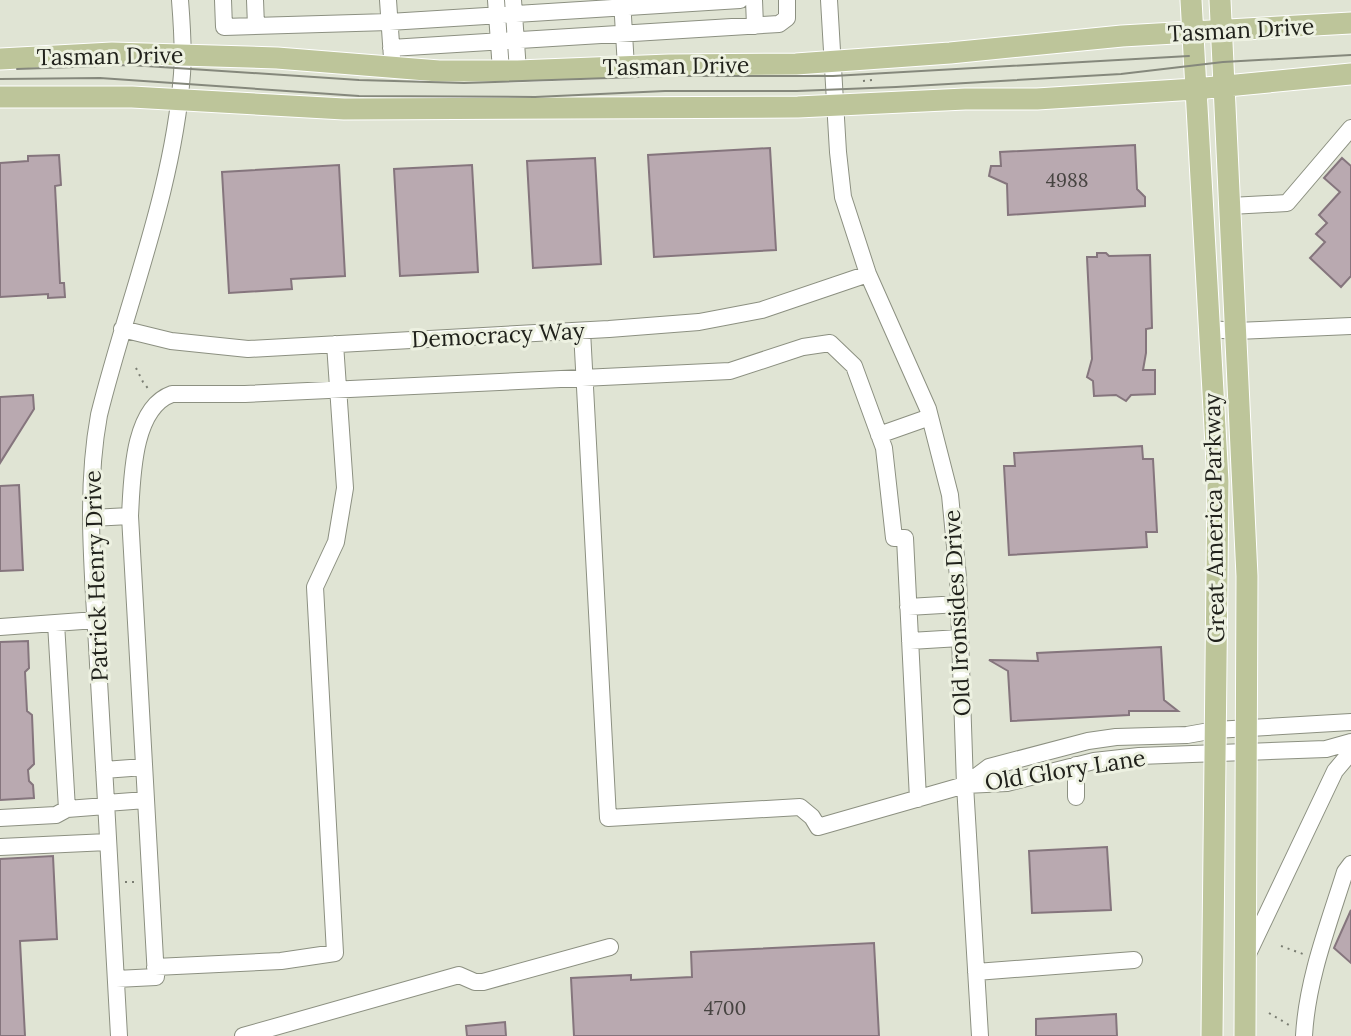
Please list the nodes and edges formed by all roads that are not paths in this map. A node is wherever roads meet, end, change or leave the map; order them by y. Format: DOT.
graph roads {
  1 [pos="180,0"];
  2 [pos="223,0"];
  3 [pos="255,0"];
  4 [pos="388,0"];
  5 [pos="740,0"];
  6 [pos="754,0"];
  7 [pos="787,0"];
  8 [pos="829,0"];
  9 [pos="1192,0"];
  10 [pos="1220,0"];
  11 [pos="622,4"];
  12 [pos="496,7"];
  13 [pos="513,7"];
  14 [pos="389,22"];
  15 [pos="1351,23"];
  16 [pos="256,26"];
  17 [pos="755,26"];
  18 [pos="1221,31"];
  19 [pos="624,33"];
  20 [pos="1193,33"];
  21 [pos="499,40"];
  22 [pos="516,40"];
  23 [pos="183,54"];
  24 [pos="392,57"];
  25 [pos="0,59"];
  26 [pos="832,61"];
  27 [pos="626,67"];
  28 [pos="509,71"];
  29 [pos="1351,74"];
  30 [pos="1224,86"];
  31 [pos="1195,89"];
  32 [pos="0,97"];
  33 [pos="179,100"];
  34 [pos="835,106"];
  35 [pos="1351,128"];
  36 [pos="1230,206"];
  37 [pos="868,274"];
  38 [pos="1351,326"];
  39 [pos="1210,329"];
  40 [pos="122,330"];
  41 [pos="582,331"];
  42 [pos="1236,331"];
  43 [pos="335,344"];
  44 [pos="585,377"];
  45 [pos="338,389"];
  46 [pos="930,416"];
  47 [pos="879,435"];
  48 [pos="130,516"];
  49 [pos="91,518"];
  50 [pos="959,604"];
  51 [pos="908,607"];
  52 [pos="96,620"];
  53 [pos="56,623"];
  54 [pos="0,627"];
  55 [pos="960,638"];
  56 [pos="910,640"];
  57 [pos="1351,722"];
  58 [pos="1248,728"];
  59 [pos="1215,730"];
  60 [pos="1351,742"];
  61 [pos="1351,752"];
  62 [pos="1248,753"];
  63 [pos="1214,754"];
  64 [pos="1076,765"];
  65 [pos="144,767"];
  66 [pos="104,770"];
  67 [pos="965,785"];
  68 [pos="1076,797"];
  69 [pos="918,799"];
  70 [pos="146,800"];
  71 [pos="106,804"];
  72 [pos="67,809"];
  73 [pos="0,818"];
  74 [pos="108,842"];
  75 [pos="0,847"];
  76 [pos="1351,864"];
  77 [pos="610,947"];
  78 [pos="1134,960"];
  79 [pos="1245,961"];
  80 [pos="155,967"];
  81 [pos="976,972"];
  82 [pos="116,979"];
  83 [pos="1304,1030"];
  84 [pos="119,1036"];
  85 [pos="243,1036"];
  86 [pos="980,1036"];
  87 [pos="1212,1036"];
  88 [pos="1245,1036"];
  1 -- 23 [label="street, Patrick Henry Drive"];
  2 -- 16 [label="street"];
  3 -- 16 [label="street"];
  4 -- 14 [label="street"];
  5 -- 11 [label="street"];
  6 -- 17 [label="street"];
  7 -- 17 [label="street"];
  8 -- 26 [label="street, Old Ironsides Drive"];
  9 -- 20 [label="main road, Great America Parkway"];
  10 -- 18 [label="main road, Great America Parkway"];
  11 -- 13 [label="street"];
  11 -- 19 [label="street"];
  12 -- 13 [label="street"];
  12 -- 14 [label="street"];
  12 -- 21 [label="street"];
  13 -- 22 [label="street"];
  14 -- 16 [label="street"];
  14 -- 24 [label="street"];
  15 -- 18 [label="main road, Tasman Drive"];
  17 -- 19 [label="street"];
  18 -- 20 [label="main road, Tasman Drive"];
  18 -- 30 [label="main road, Great America Parkway"];
  19 -- 22 [label="street"];
  19 -- 27 [label="street"];
  20 -- 26 [label="main road, Tasman Drive"];
  20 -- 31 [label="main road, Great America Parkway"];
  21 -- 22 [label="street"];
  21 -- 24 [label="street"];
  21 -- 28 [label="street"];
  22 -- 28 [label="street"];
  23 -- 24 [label="main road, Tasman Drive"];
  23 -- 25 [label="main road, Tasman Drive"];
  23 -- 33 [label="street, Patrick Henry Drive"];
  24 -- 28 [label="main road, Tasman Drive"];
  26 -- 27 [label="main road, Tasman Drive"];
  26 -- 34 [label="street, Old Ironsides Drive"];
  27 -- 28 [label="main road, Tasman Drive"];
  29 -- 30 [label="main road, Tasman Drive"];
  30 -- 31 [label="main road, Tasman Drive"];
  30 -- 36 [label="main road, Great America Parkway"];
  31 -- 34 [label="main road, Tasman Drive"];
  31 -- 39 [label="main road, Great America Parkway"];
  32 -- 33 [label="main road, Tasman Drive"];
  33 -- 34 [label="main road, Tasman Drive"];
  33 -- 40 [label="street, Patrick Henry Drive"];
  34 -- 37 [label="street, Old Ironsides Drive"];
  35 -- 36 [label="street"];
  36 -- 42 [label="main road, Great America Parkway"];
  37 -- 41 [label="street, Democracy Way"];
  37 -- 46 [label="street, Old Ironsides Drive"];
  38 -- 42 [label="street"];
  39 -- 42 [label="street"];
  39 -- 59 [label="main road, Great America Parkway"];
  40 -- 43 [label="street, Democracy Way"];
  40 -- 49 [label="street, Patrick Henry Drive"];
  41 -- 43 [label="street, Democracy Way"];
  41 -- 44 [label="street"];
  42 -- 58 [label="main road, Great America Parkway"];
  43 -- 45 [label="street"];
  44 -- 45 [label="street"];
  44 -- 47 [label="street"];
  44 -- 69 [label="street"];
  45 -- 48 [label="street"];
  45 -- 80 [label="street"];
  46 -- 47 [label="street"];
  46 -- 50 [label="street, Old Ironsides Drive"];
  47 -- 51 [label="street"];
  48 -- 49 [label="street"];
  48 -- 65 [label="street"];
  49 -- 52 [label="street, Patrick Henry Drive"];
  50 -- 51 [label="street"];
  50 -- 55 [label="street, Old Ironsides Drive"];
  51 -- 56 [label="street"];
  52 -- 53 [label="street"];
  52 -- 66 [label="street, Patrick Henry Drive"];
  53 -- 54 [label="street"];
  53 -- 72 [label="street"];
  55 -- 56 [label="street"];
  55 -- 67 [label="street, Old Ironsides Drive"];
  56 -- 69 [label="street"];
  57 -- 58 [label="street, Old Glory Lane"];
  58 -- 59 [label="street, Old Glory Lane"];
  58 -- 62 [label="main road, Great America Parkway"];
  59 -- 63 [label="main road, Great America Parkway"];
  59 -- 67 [label="street, Old Glory Lane"];
  60 -- 62 [label="street, Old Glory Lane"];
  61 -- 79 [label="street"];
  62 -- 63 [label="street, Old Glory Lane"];
  62 -- 79 [label="main road, Great America Parkway"];
  63 -- 64 [label="street, Old Glory Lane"];
  63 -- 87 [label="main road, Great America Parkway"];
  64 -- 67 [label="street, Old Glory Lane"];
  64 -- 68 [label="street"];
  65 -- 66 [label="street"];
  65 -- 70 [label="street"];
  66 -- 71 [label="street, Patrick Henry Drive"];
  67 -- 69 [label="street"];
  67 -- 81 [label="street, Old Ironsides Drive"];
  70 -- 71 [label="street"];
  70 -- 80 [label="street"];
  71 -- 72 [label="street"];
  71 -- 74 [label="street, Patrick Henry Drive"];
  72 -- 73 [label="street"];
  74 -- 75 [label="street"];
  74 -- 82 [label="street, Patrick Henry Drive"];
  76 -- 83 [label="street"];
  77 -- 85 [label="street"];
  78 -- 81 [label="street"];
  79 -- 88 [label="main road, Great America Parkway"];
  80 -- 82 [label="street"];
  81 -- 86 [label="street, Old Ironsides Drive"];
  82 -- 84 [label="street, Patrick Henry Drive"];
}
